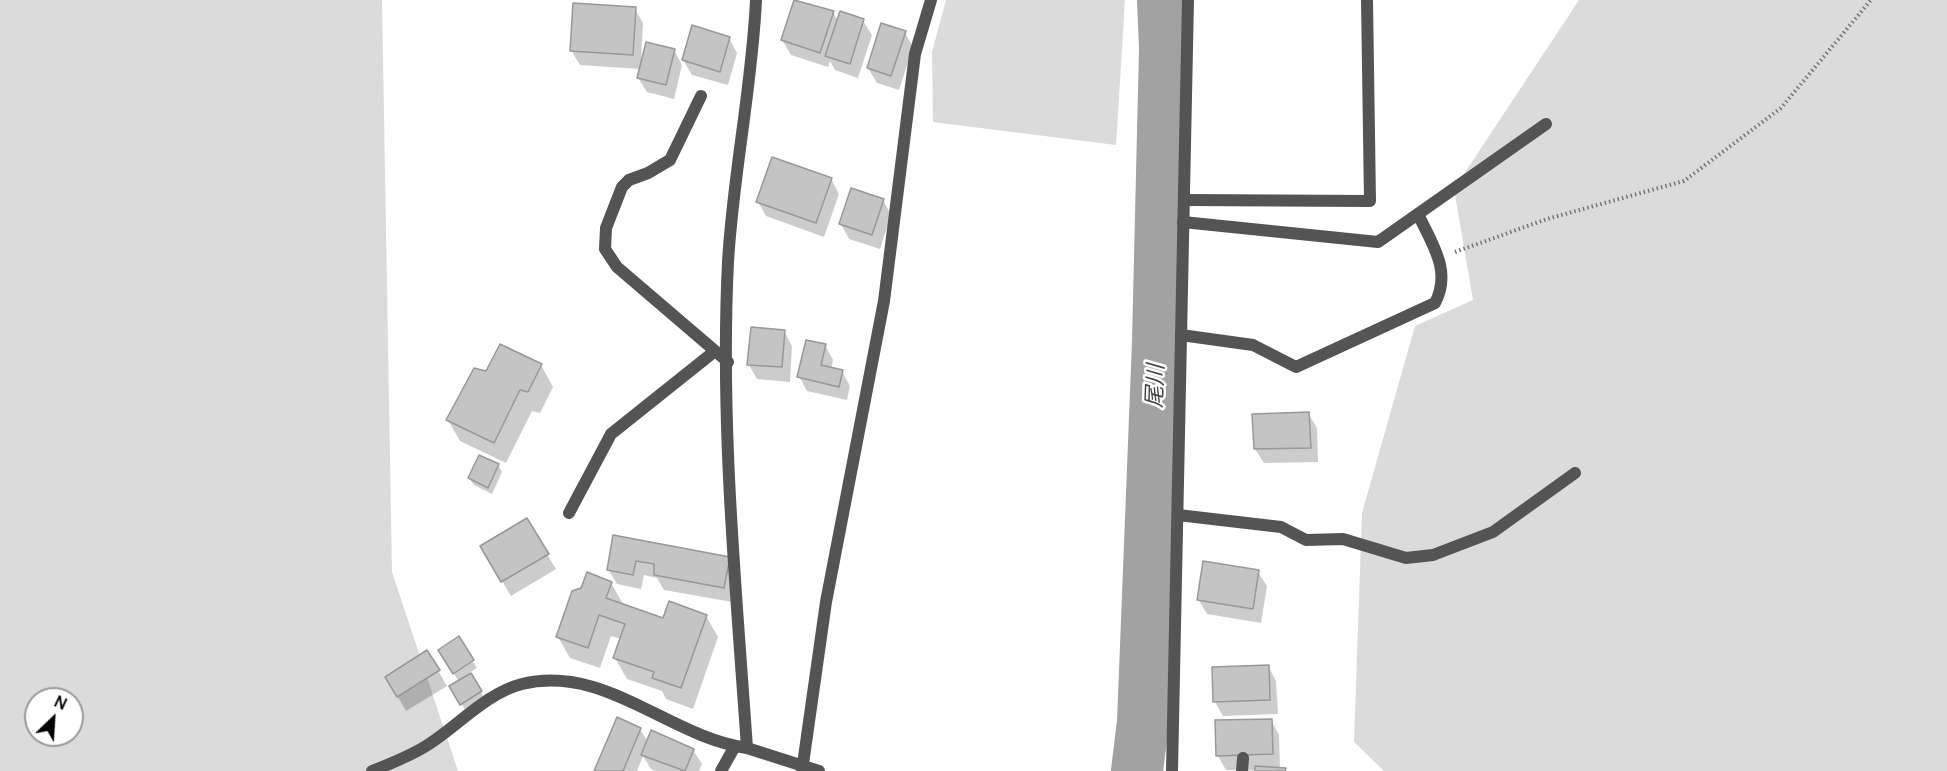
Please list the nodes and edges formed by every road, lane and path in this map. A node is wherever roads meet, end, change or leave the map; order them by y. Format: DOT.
graph roads {
  1 [pos="756,0"];
  2 [pos="931,0"];
  3 [pos="1188,0"];
  4 [pos="1367,0"];
  5 [pos="1871,0"];
  6 [pos="701,96"];
  7 [pos="1546,124"];
  8 [pos="1184,200"];
  9 [pos="1418,214"];
  10 [pos="1184,222"];
  11 [pos="1441,263"];
  12 [pos="1181,335"];
  13 [pos="715,351"];
  14 [pos="728,362"];
  15 [pos="1575,473"];
  16 [pos="568,513"];
  17 [pos="1178,515"];
  18 [pos="741,747"];
  19 [pos="803,769"];
  20 [pos="372,771"];
  21 [pos="721,771"];
  22 [pos="819,771"];
  23 [pos="1172,771"];
  1 -- 14 [label="street"];
  2 -- 19 [label="street"];
  3 -- 8 [label="street"];
  4 -- 8 [label="street"];
  5 -- 11 [label="path"];
  6 -- 13 [label="street"];
  7 -- 9 [label="street"];
  8 -- 10 [label="street"];
  9 -- 10 [label="street"];
  9 -- 11 [label="street"];
  10 -- 12 [label="street"];
  11 -- 12 [label="street"];
  12 -- 17 [label="street"];
  13 -- 14 [label="street"];
  13 -- 16 [label="street"];
  14 -- 18 [label="street"];
  15 -- 17 [label="street"];
  17 -- 23 [label="street"];
  18 -- 19 [label="street"];
  18 -- 20 [label="street"];
  18 -- 21 [label="street"];
  19 -- 22 [label="street"];
}
